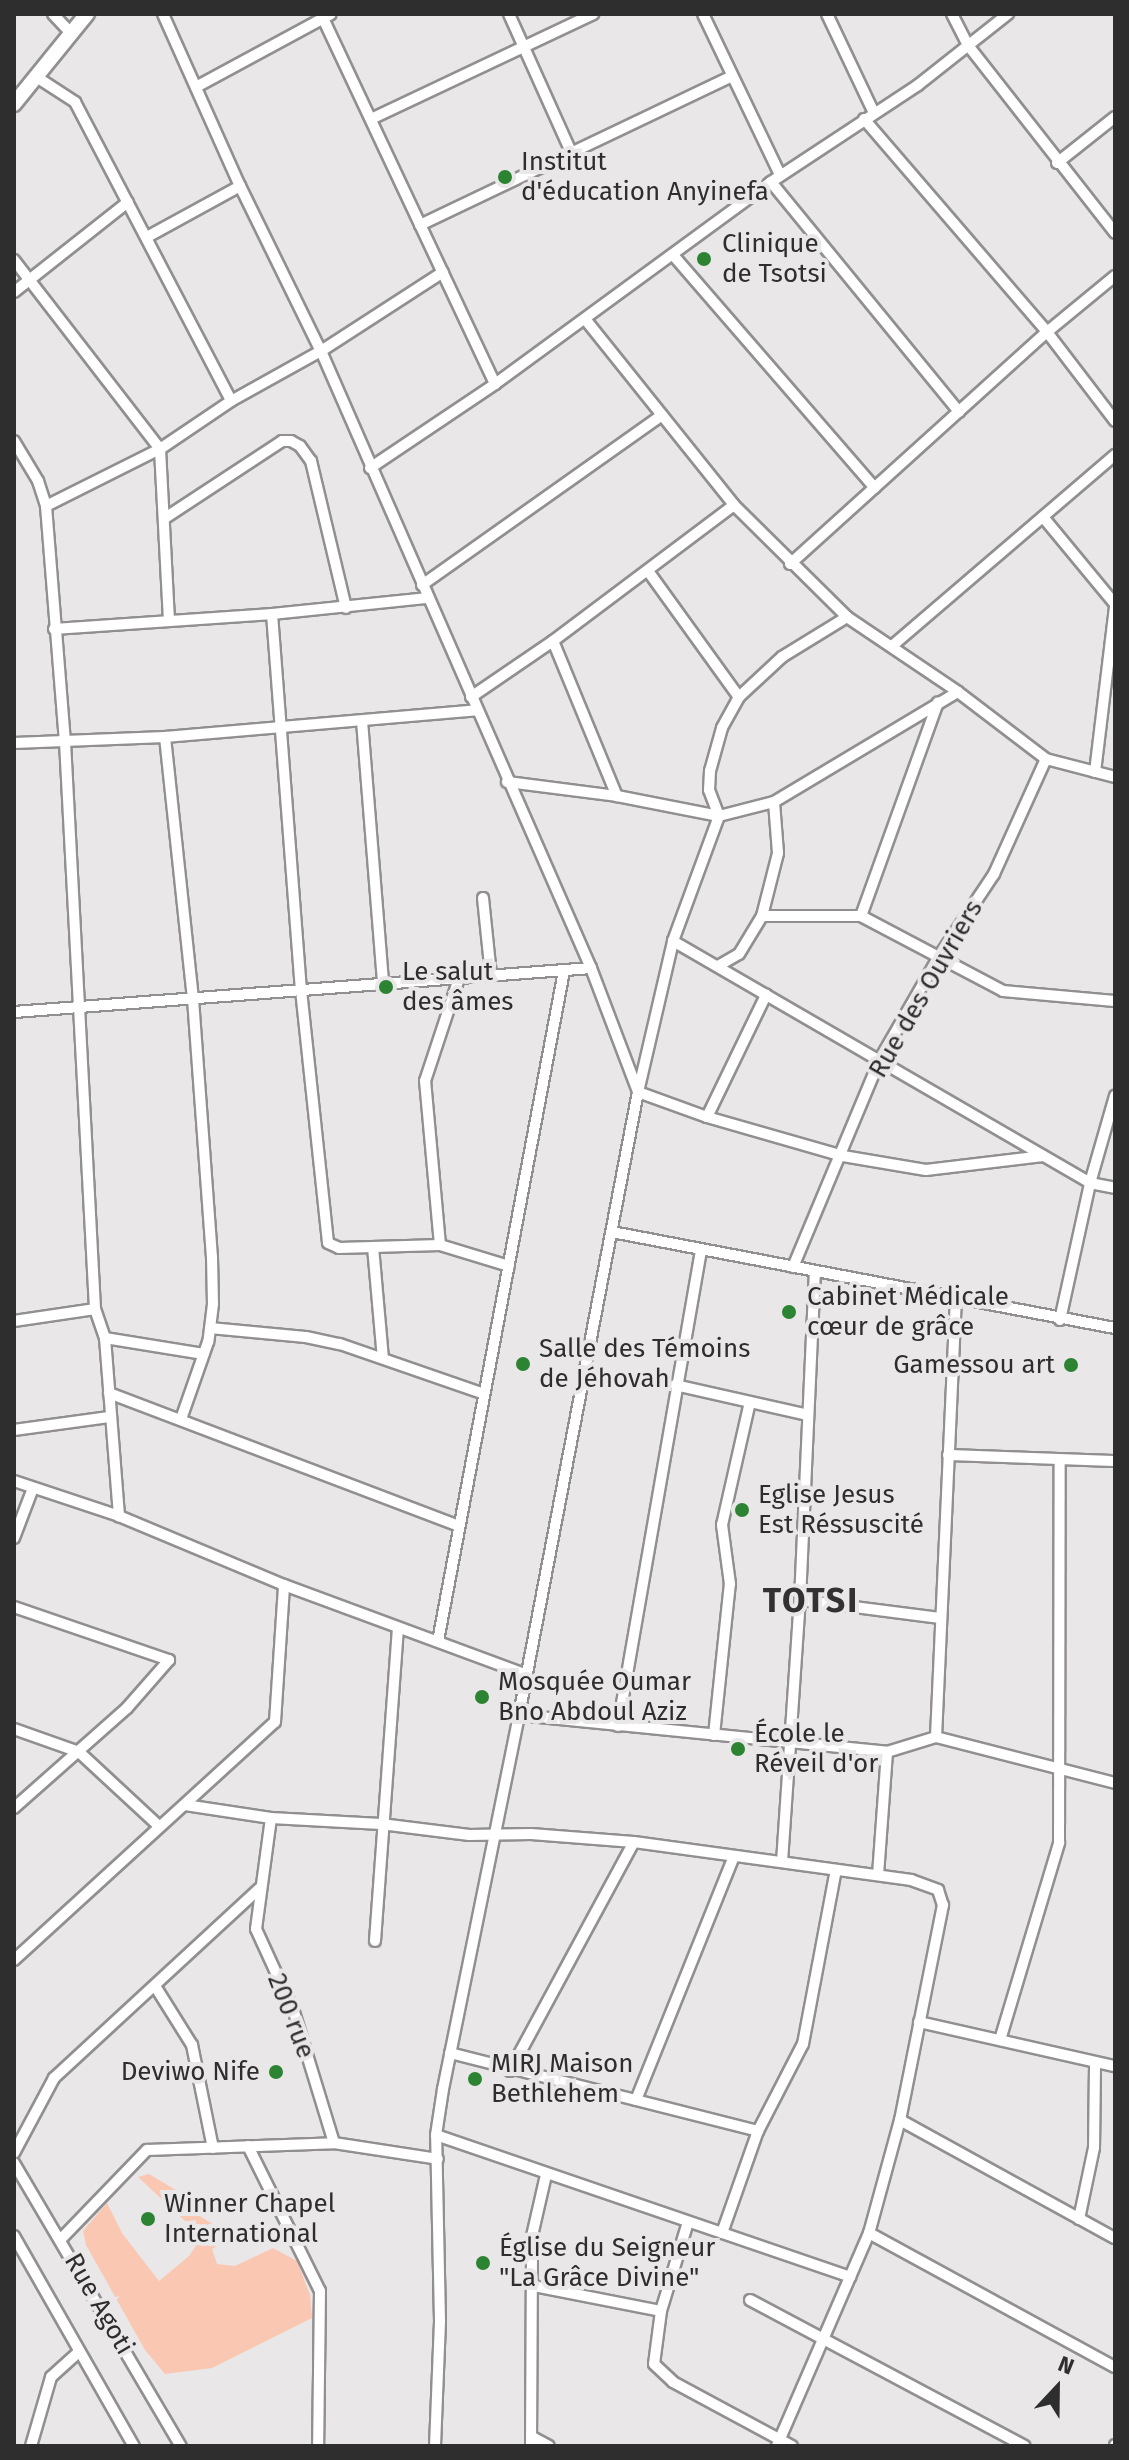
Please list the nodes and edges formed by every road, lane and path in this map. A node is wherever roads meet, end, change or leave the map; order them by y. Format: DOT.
graph roads {
  1 [pos="53,14"];
  2 [pos="87,14"];
  3 [pos="163,14"];
  4 [pos="509,14"];
  5 [pos="593,14"];
  6 [pos="703,14"];
  7 [pos="827,14"];
  8 [pos="952,14"];
  9 [pos="1008,14"];
  10 [pos="325,15"];
  11 [pos="71,33"];
  12 [pos="967,44"];
  13 [pos="527,48"];
  14 [pos="35,76"];
  15 [pos="732,76"];
  16 [pos="196,87"];
  17 [pos="14,104"];
  18 [pos="869,116"];
  19 [pos="1115,117"];
  20 [pos="371,119"];
  21 [pos="571,152"];
  22 [pos="1057,163"];
  23 [pos="776,178"];
  24 [pos="240,186"];
  25 [pos="128,202"];
  26 [pos="420,225"];
  27 [pos="1115,233"];
  28 [pos="147,237"];
  29 [pos="673,255"];
  30 [pos="14,260"];
  31 [pos="443,272"];
  32 [pos="1115,276"];
  33 [pos="29,280"];
  34 [pos="14,292"];
  35 [pos="585,319"];
  36 [pos="1047,332"];
  37 [pos="321,351"];
  38 [pos="495,384"];
  39 [pos="231,401"];
  40 [pos="959,412"];
  41 [pos="662,415"];
  42 [pos="1115,421"];
  43 [pos="14,441"];
  44 [pos="160,449"];
  45 [pos="1115,455"];
  46 [pos="370,468"];
  47 [pos="875,488"];
  48 [pos="734,505"];
  49 [pos="46,506"];
  50 [pos="1043,517"];
  51 [pos="165,518"];
  52 [pos="790,564"];
  53 [pos="648,571"];
  54 [pos="422,585"];
  55 [pos="428,598"];
  56 [pos="1115,605"];
  57 [pos="346,608"];
  58 [pos="272,614"];
  59 [pos="847,617"];
  60 [pos="169,620"];
  61 [pos="54,629"];
  62 [pos="553,641"];
  63 [pos="892,646"];
  64 [pos="958,692"];
  65 [pos="471,697"];
  66 [pos="739,697"];
  67 [pos="938,702"];
  68 [pos="477,710"];
  69 [pos="362,721"];
  70 [pos="280,727"];
  71 [pos="165,737"];
  72 [pos="65,742"];
  73 [pos="14,743"];
  74 [pos="1046,759"];
  75 [pos="1095,772"];
  76 [pos="1115,777"];
  77 [pos="507,782"];
  78 [pos="617,796"];
  79 [pos="774,802"];
  80 [pos="719,816"];
  81 [pos="483,898"];
  82 [pos="762,916"];
  83 [pos="861,916"];
  84 [pos="673,941"];
  85 [pos="938,958"];
  86 [pos="718,966"];
  87 [pos="591,968"];
  88 [pos="564,971"];
  89 [pos="491,976"];
  90 [pos="459,978"];
  91 [pos="383,984"];
  92 [pos="301,990"];
  93 [pos="766,995"];
  94 [pos="193,999"];
  95 [pos="1115,1001"];
  96 [pos="78,1007"];
  97 [pos="14,1012"];
  98 [pos="879,1061"];
  99 [pos="638,1092"];
  100 [pos="1115,1096"];
  101 [pos="707,1117"];
  102 [pos="843,1156"];
  103 [pos="1043,1156"];
  104 [pos="1090,1183"];
  105 [pos="1115,1188"];
  106 [pos="612,1232"];
  107 [pos="440,1245"];
  108 [pos="373,1247"];
  109 [pos="701,1250"];
  110 [pos="509,1266"];
  111 [pos="793,1267"];
  112 [pos="815,1272"];
  113 [pos="956,1300"];
  114 [pos="95,1309"];
  115 [pos="1060,1320"];
  116 [pos="14,1321"];
  117 [pos="210,1328"];
  118 [pos="1115,1328"];
  119 [pos="105,1338"];
  120 [pos="204,1354"];
  121 [pos="383,1358"];
  122 [pos="675,1385"];
  123 [pos="109,1393"];
  124 [pos="484,1394"];
  125 [pos="750,1402"];
  126 [pos="808,1415"];
  127 [pos="109,1417"];
  128 [pos="181,1419"];
  129 [pos="14,1430"];
  130 [pos="948,1455"];
  131 [pos="1060,1459"];
  132 [pos="1115,1461"];
  133 [pos="14,1481"];
  134 [pos="33,1488"];
  135 [pos="119,1516"];
  136 [pos="459,1526"];
  137 [pos="14,1538"];
  138 [pos="284,1585"];
  139 [pos="800,1600"];
  140 [pos="14,1607"];
  141 [pos="941,1618"];
  142 [pos="398,1628"];
  143 [pos="438,1641"];
  144 [pos="525,1674"];
  145 [pos="519,1715"];
  146 [pos="618,1726"];
  147 [pos="14,1729"];
  148 [pos="714,1735"];
  149 [pos="936,1737"];
  150 [pos="792,1743"];
  151 [pos="79,1752"];
  152 [pos="887,1752"];
  153 [pos="1060,1770"];
  154 [pos="1115,1783"];
  155 [pos="185,1805"];
  156 [pos="14,1808"];
  157 [pos="271,1818"];
  158 [pos="381,1824"];
  159 [pos="159,1826"];
  160 [pos="493,1835"];
  161 [pos="634,1842"];
  162 [pos="734,1856"];
  163 [pos="782,1862"];
  164 [pos="836,1870"];
  165 [pos="878,1875"];
  166 [pos="259,1889"];
  167 [pos="375,1941"];
  168 [pos="14,1960"];
  169 [pos="155,1986"];
  170 [pos="919,2022"];
  171 [pos="1000,2040"];
  172 [pos="450,2053"];
  173 [pos="1095,2062"];
  174 [pos="1115,2066"];
  175 [pos="510,2071"];
  176 [pos="636,2100"];
  177 [pos="900,2120"];
  178 [pos="758,2131"];
  179 [pos="436,2135"];
  180 [pos="334,2143"];
  181 [pos="248,2146"];
  182 [pos="213,2148"];
  183 [pos="14,2153"];
  184 [pos="438,2159"];
  185 [pos="14,2163"];
  186 [pos="546,2175"];
  187 [pos="1079,2219"];
  188 [pos="688,2222"];
  189 [pos="722,2233"];
  190 [pos="869,2233"];
  191 [pos="14,2236"];
  192 [pos="1115,2238"];
  193 [pos="61,2239"];
  194 [pos="850,2277"];
  195 [pos="534,2286"];
  196 [pos="750,2300"];
  197 [pos="661,2311"];
  198 [pos="824,2339"];
  199 [pos="79,2352"];
  200 [pos="1115,2367"];
  201 [pos="531,2442"];
  202 [pos="779,2443"];
  203 [pos="31,2446"];
  204 [pos="134,2446"];
  205 [pos="181,2446"];
  206 [pos="318,2446"];
  207 [pos="435,2446"];
  208 [pos="549,2446"];
  209 [pos="792,2446"];
  210 [pos="1025,2446"];
  1 -- 11 [label="street"];
  2 -- 11 [label="street"];
  3 -- 16 [label="street"];
  4 -- 13 [label="street"];
  5 -- 13 [label="street"];
  6 -- 15 [label="street"];
  7 -- 18 [label="street"];
  8 -- 12 [label="street"];
  9 -- 12 [label="street"];
  10 -- 16 [label="street"];
  10 -- 20 [label="street"];
  11 -- 14 [label="street"];
  12 -- 18 [label="street"];
  12 -- 22 [label="street"];
  13 -- 20 [label="street"];
  13 -- 21 [label="street"];
  14 -- 17 [label="street"];
  14 -- 25 [label="street"];
  15 -- 21 [label="street"];
  15 -- 23 [label="street"];
  16 -- 24 [label="street"];
  18 -- 23 [label="street"];
  18 -- 36 [label="street"];
  19 -- 22 [label="street"];
  20 -- 26 [label="street"];
  21 -- 26 [label="street"];
  22 -- 27 [label="street"];
  23 -- 29 [label="street"];
  23 -- 40 [label="street"];
  24 -- 28 [label="street"];
  24 -- 37 [label="street"];
  25 -- 28 [label="street"];
  25 -- 33 [label="street"];
  26 -- 31 [label="street"];
  28 -- 39 [label="street"];
  29 -- 35 [label="street"];
  29 -- 47 [label="street"];
  30 -- 33 [label="street"];
  31 -- 37 [label="street"];
  31 -- 38 [label="street"];
  32 -- 36 [label="street"];
  33 -- 34 [label="street"];
  33 -- 44 [label="street"];
  35 -- 38 [label="street"];
  35 -- 41 [label="street"];
  36 -- 40 [label="street"];
  36 -- 42 [label="street"];
  37 -- 39 [label="street"];
  37 -- 46 [label="street"];
  38 -- 46 [label="street"];
  39 -- 44 [label="street"];
  40 -- 47 [label="street"];
  41 -- 48 [label="street"];
  41 -- 54 [label="street"];
  43 -- 49 [label="street"];
  44 -- 49 [label="street"];
  44 -- 51 [label="street"];
  45 -- 50 [label="street"];
  46 -- 54 [label="street"];
  47 -- 52 [label="street"];
  48 -- 52 [label="street"];
  48 -- 53 [label="street"];
  49 -- 61 [label="street"];
  50 -- 56 [label="street"];
  50 -- 63 [label="street"];
  51 -- 57 [label="street"];
  51 -- 60 [label="street"];
  52 -- 59 [label="street"];
  53 -- 62 [label="street"];
  53 -- 66 [label="street"];
  54 -- 55 [label="street"];
  55 -- 57 [label="street"];
  55 -- 65 [label="street"];
  56 -- 75 [label="street"];
  57 -- 58 [label="street"];
  58 -- 60 [label="street"];
  58 -- 70 [label="street"];
  59 -- 63 [label="street"];
  59 -- 66 [label="street"];
  60 -- 61 [label="street"];
  61 -- 72 [label="street"];
  62 -- 65 [label="street"];
  62 -- 78 [label="street"];
  63 -- 64 [label="street"];
  64 -- 67 [label="street"];
  64 -- 74 [label="street"];
  65 -- 68 [label="street"];
  66 -- 80 [label="street"];
  67 -- 79 [label="street"];
  67 -- 83 [label="street"];
  68 -- 69 [label="street"];
  68 -- 77 [label="street"];
  69 -- 70 [label="street"];
  69 -- 91 [label="street"];
  70 -- 71 [label="street"];
  70 -- 92 [label="street"];
  71 -- 72 [label="street"];
  71 -- 94 [label="street"];
  72 -- 73 [label="street"];
  72 -- 96 [label="street"];
  74 -- 75 [label="street"];
  74 -- 85 [label="street, Rue des Ouvriers"];
  75 -- 76 [label="street"];
  77 -- 78 [label="street"];
  77 -- 87 [label="street"];
  78 -- 80 [label="street"];
  79 -- 80 [label="street"];
  79 -- 82 [label="street"];
  80 -- 84 [label="street"];
  81 -- 89 [label="street"];
  82 -- 83 [label="street"];
  82 -- 86 [label="street"];
  83 -- 85 [label="street"];
  84 -- 86 [label="street"];
  84 -- 99 [label="street"];
  85 -- 95 [label="street"];
  85 -- 98 [label="street, Rue des Ouvriers"];
  86 -- 93 [label="street"];
  87 -- 88 [label="street"];
  87 -- 99 [label="street"];
  88 -- 89 [label="street"];
  88 -- 110 [label="street"];
  89 -- 90 [label="street"];
  90 -- 91 [label="street"];
  90 -- 107 [label="street"];
  91 -- 92 [label="street"];
  92 -- 94 [label="street"];
  92 -- 108 [label="street"];
  93 -- 98 [label="street"];
  93 -- 101 [label="street"];
  94 -- 96 [label="street"];
  94 -- 117 [label="street"];
  96 -- 97 [label="street"];
  96 -- 114 [label="street"];
  98 -- 102 [label="street, Rue des Ouvriers"];
  98 -- 103 [label="street"];
  99 -- 101 [label="street"];
  99 -- 106 [label="street"];
  100 -- 104 [label="street"];
  101 -- 102 [label="street"];
  102 -- 103 [label="street"];
  102 -- 111 [label="street, Rue des Ouvriers"];
  103 -- 104 [label="street"];
  104 -- 105 [label="street"];
  104 -- 115 [label="street"];
  106 -- 109 [label="street"];
  106 -- 144 [label="street"];
  107 -- 108 [label="street"];
  107 -- 110 [label="street"];
  108 -- 121 [label="street"];
  109 -- 111 [label="street"];
  109 -- 122 [label="street"];
  110 -- 124 [label="street"];
  111 -- 112 [label="street"];
  112 -- 113 [label="street"];
  112 -- 126 [label="street"];
  113 -- 115 [label="street"];
  113 -- 130 [label="street"];
  114 -- 116 [label="street"];
  114 -- 119 [label="street"];
  115 -- 118 [label="street"];
  117 -- 120 [label="street"];
  117 -- 121 [label="street"];
  119 -- 120 [label="street"];
  119 -- 123 [label="street"];
  120 -- 128 [label="street"];
  121 -- 124 [label="street"];
  122 -- 125 [label="street"];
  122 -- 146 [label="street"];
  123 -- 127 [label="street"];
  123 -- 128 [label="street"];
  124 -- 136 [label="street"];
  125 -- 126 [label="street"];
  125 -- 148 [label="street"];
  126 -- 139 [label="street"];
  127 -- 129 [label="street"];
  127 -- 135 [label="street"];
  128 -- 136 [label="street"];
  130 -- 131 [label="street"];
  130 -- 141 [label="street"];
  131 -- 132 [label="street"];
  131 -- 153 [label="street"];
  133 -- 134 [label="street"];
  134 -- 135 [label="street"];
  134 -- 137 [label="street"];
  135 -- 138 [label="street"];
  136 -- 143 [label="street"];
  138 -- 142 [label="street"];
  138 -- 155 [label="street"];
  139 -- 141 [label="street"];
  139 -- 150 [label="street"];
  140 -- 151 [label="street"];
  141 -- 149 [label="street"];
  142 -- 143 [label="street"];
  142 -- 158 [label="street"];
  143 -- 144 [label="street"];
  144 -- 145 [label="street"];
  145 -- 146 [label="street"];
  145 -- 160 [label="street"];
  146 -- 148 [label="street"];
  147 -- 151 [label="street"];
  148 -- 150 [label="street"];
  149 -- 152 [label="street"];
  149 -- 153 [label="street"];
  150 -- 152 [label="street"];
  150 -- 163 [label="street"];
  151 -- 156 [label="street"];
  151 -- 159 [label="street"];
  152 -- 165 [label="street"];
  153 -- 154 [label="street"];
  153 -- 171 [label="street"];
  155 -- 157 [label="street"];
  155 -- 159 [label="street"];
  157 -- 158 [label="street"];
  157 -- 166 [label="street, 200 rue"];
  158 -- 160 [label="street"];
  158 -- 167 [label="street"];
  159 -- 168 [label="street"];
  160 -- 161 [label="street"];
  160 -- 172 [label="street"];
  161 -- 162 [label="street"];
  161 -- 175 [label="street"];
  162 -- 163 [label="street"];
  162 -- 176 [label="street"];
  163 -- 164 [label="street"];
  164 -- 165 [label="street"];
  164 -- 178 [label="street"];
  165 -- 170 [label="street"];
  166 -- 169 [label="street"];
  166 -- 180 [label="street, 200 rue"];
  169 -- 182 [label="street"];
  169 -- 183 [label="street"];
  170 -- 171 [label="street"];
  170 -- 177 [label="street"];
  171 -- 173 [label="street"];
  172 -- 175 [label="street"];
  172 -- 179 [label="street"];
  173 -- 174 [label="street"];
  173 -- 187 [label="street"];
  175 -- 176 [label="street"];
  176 -- 178 [label="street"];
  177 -- 187 [label="street"];
  177 -- 190 [label="street"];
  178 -- 189 [label="street"];
  179 -- 184 [label="street"];
  179 -- 186 [label="street"];
  180 -- 181 [label="street"];
  180 -- 184 [label="street"];
  181 -- 182 [label="street"];
  181 -- 206 [label="street"];
  182 -- 193 [label="street"];
  184 -- 207 [label="street"];
  185 -- 193 [label="street, Rue Agoti"];
  186 -- 188 [label="street"];
  186 -- 195 [label="street"];
  187 -- 192 [label="street"];
  188 -- 189 [label="street"];
  188 -- 197 [label="street"];
  189 -- 194 [label="street"];
  190 -- 194 [label="street"];
  190 -- 200 [label="street"];
  191 -- 199 [label="street"];
  193 -- 205 [label="street, Rue Agoti"];
  194 -- 198 [label="street"];
  195 -- 197 [label="street"];
  195 -- 201 [label="street"];
  196 -- 198 [label="street"];
  197 -- 202 [label="street"];
  198 -- 202 [label="street"];
  198 -- 210 [label="street"];
  199 -- 203 [label="street"];
  199 -- 204 [label="street"];
  201 -- 208 [label="street"];
  202 -- 209 [label="street"];
}
